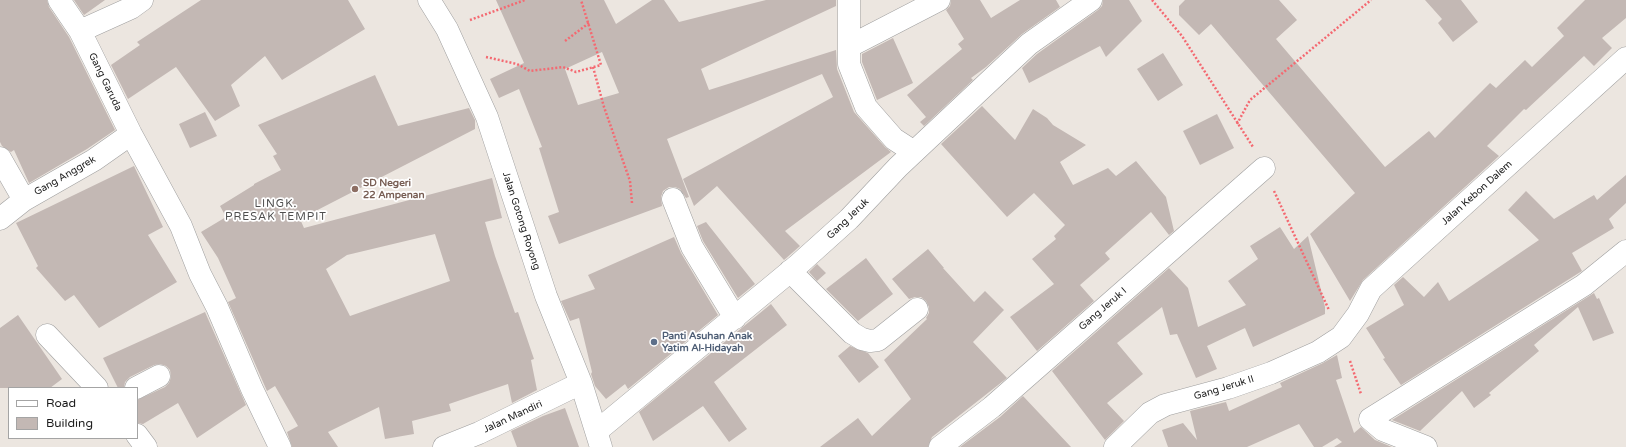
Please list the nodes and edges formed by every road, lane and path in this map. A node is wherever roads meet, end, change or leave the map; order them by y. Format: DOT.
graph roads {
  1 [pos="59,0"];
  2 [pos="142,0"];
  3 [pos="430,0"];
  4 [pos="524,0"];
  5 [pos="581,0"];
  6 [pos="849,0"];
  7 [pos="939,0"];
  8 [pos="1092,0"];
  9 [pos="1152,0"];
  10 [pos="1371,0"];
  11 [pos="589,24"];
  12 [pos="447,29"];
  13 [pos="80,31"];
  14 [pos="565,41"];
  15 [pos="850,46"];
  16 [pos="1626,58"];
  17 [pos="464,67"];
  18 [pos="593,67"];
  19 [pos="1237,124"];
  20 [pos="131,134"];
  21 [pos="914,152"];
  22 [pos="0,158"];
  23 [pos="1264,168"];
  24 [pos="673,199"];
  25 [pos="24,200"];
  26 [pos="632,203"];
  27 [pos="0,219"];
  28 [pos="1626,251"];
  29 [pos="790,271"];
  30 [pos="917,309"];
  31 [pos="735,318"];
  32 [pos="47,335"];
  33 [pos="1342,337"];
  34 [pos="159,376"];
  35 [pos="580,383"];
  36 [pos="96,387"];
  37 [pos="138,387"];
  38 [pos="1370,419"];
  39 [pos="138,436"];
  40 [pos="599,439"];
  41 [pos="451,446"];
  42 [pos="146,447"];
  43 [pos="280,447"];
  44 [pos="940,447"];
  45 [pos="1115,447"];
  46 [pos="1426,447"];
  1 -- 13 [label="street, Gang Garuda"];
  2 -- 13 [label="street"];
  3 -- 12 [label="street, Jalan Gotong Royong"];
  4 -- 12 [label="path"];
  5 -- 11 [label="path"];
  6 -- 15 [label="street"];
  7 -- 15 [label="street"];
  8 -- 21 [label="street, Gang Jeruk"];
  9 -- 19 [label="path"];
  10 -- 19 [label="path"];
  11 -- 14 [label="path"];
  11 -- 18 [label="path"];
  12 -- 17 [label="street, Jalan Gotong Royong"];
  13 -- 20 [label="street, Gang Garuda"];
  15 -- 21 [label="street"];
  16 -- 33 [label="street, Jalan Kebon Dalem"];
  17 -- 18 [label="path"];
  17 -- 35 [label="street, Jalan Gotong Royong"];
  18 -- 26 [label="path"];
  19 -- 23 [label="path"];
  20 -- 25 [label="street, Gang Anggrek"];
  20 -- 43 [label="street, Gang Garuda"];
  21 -- 29 [label="street, Gang Jeruk"];
  22 -- 25 [label="street"];
  23 -- 33 [label="path"];
  23 -- 44 [label="street, Gang Jeruk I"];
  24 -- 31 [label="street"];
  25 -- 27 [label="street, Gang Anggrek"];
  28 -- 38 [label="street"];
  29 -- 30 [label="street"];
  29 -- 31 [label="street, Gang Jeruk"];
  31 -- 40 [label="street, Gang Jeruk"];
  32 -- 36 [label="street"];
  33 -- 38 [label="path"];
  33 -- 45 [label="street, Gang Jeruk II"];
  34 -- 37 [label="street"];
  35 -- 40 [label="street, Jalan Gotong Royong"];
  35 -- 41 [label="street, Jalan Mandiri"];
  38 -- 46 [label="street"];
  39 -- 42 [label="street"];
}
